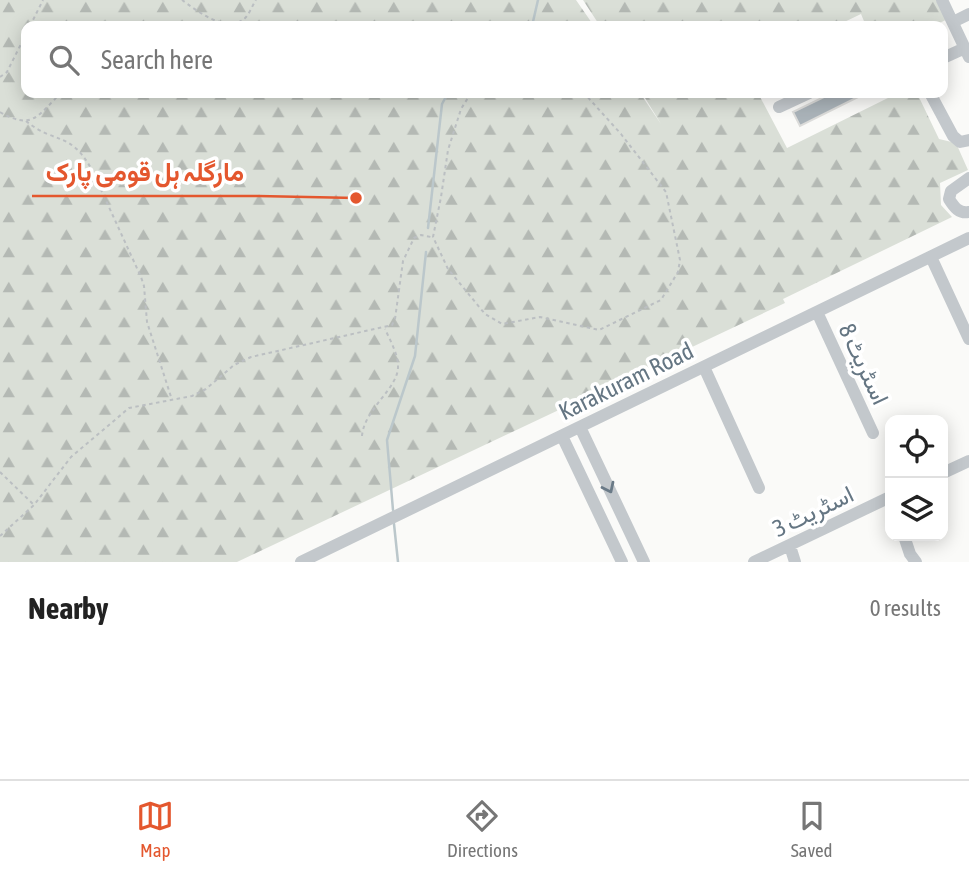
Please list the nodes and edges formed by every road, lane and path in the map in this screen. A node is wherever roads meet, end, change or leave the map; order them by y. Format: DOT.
graph roads {
  1 [pos="43,0"];
  2 [pos="182,0"];
  3 [pos="256,0"];
  4 [pos="942,0"];
  5 [pos="969,14"];
  6 [pos="32,21"];
  7 [pos="224,21"];
  8 [pos="240,21"];
  9 [pos="950,26"];
  10 [pos="21,44"];
  11 [pos="967,52"];
  12 [pos="948,57"];
  13 [pos="0,78"];
  14 [pos="56,98"];
  15 [pos="468,98"];
  16 [pos="588,98"];
  17 [pos="798,98"];
  18 [pos="933,98"];
  19 [pos="779,107"];
  20 [pos="0,112"];
  21 [pos="26,121"];
  22 [pos="969,140"];
  23 [pos="969,177"];
  24 [pos="969,212"];
  25 [pos="433,237"];
  26 [pos="969,238"];
  27 [pos="931,257"];
  28 [pos="817,312"];
  29 [pos="385,328"];
  30 [pos="969,338"];
  31 [pos="704,367"];
  32 [pos="172,400"];
  33 [pos="580,427"];
  34 [pos="873,433"];
  35 [pos="362,436"];
  36 [pos="562,436"];
  37 [pos="969,461"];
  38 [pos="948,471"];
  39 [pos="0,472"];
  40 [pos="759,488"];
  41 [pos="885,499"];
  42 [pos="34,505"];
  43 [pos="0,536"];
  44 [pos="906,541"];
  45 [pos="790,546"];
  46 [pos="620,561"];
  47 [pos="301,562"];
  48 [pos="645,562"];
  49 [pos="754,562"];
  50 [pos="795,562"];
  51 [pos="916,562"];
  1 -- 6 [label="path"];
  2 -- 7 [label="path"];
  3 -- 8 [label="path"];
  4 -- 9 [label="street"];
  5 -- 9 [label="street"];
  9 -- 11 [label="street"];
  10 -- 13 [label="path"];
  11 -- 12 [label="street"];
  14 -- 21 [label="path"];
  15 -- 25 [label="path"];
  16 -- 25 [label="path"];
  17 -- 19 [label="street"];
  18 -- 22 [label="street"];
  20 -- 21 [label="path"];
  21 -- 32 [label="path"];
  23 -- 24 [label="street"];
  25 -- 29 [label="path"];
  26 -- 27 [label="street, Karakuram Road"];
  27 -- 28 [label="street, Karakuram Road"];
  27 -- 30 [label="street"];
  28 -- 31 [label="street, Karakuram Road"];
  28 -- 34 [label="street, اسٹریٹ 8"];
  29 -- 32 [label="path"];
  29 -- 35 [label="path"];
  31 -- 33 [label="street, Karakuram Road"];
  31 -- 40 [label="street"];
  32 -- 42 [label="path"];
  33 -- 36 [label="street, Karakuram Road"];
  33 -- 48 [label="street, one-way"];
  36 -- 46 [label="street"];
  36 -- 47 [label="street, Karakuram Road"];
  37 -- 38 [label="street"];
  39 -- 42 [label="path"];
  41 -- 45 [label="street, اسٹریٹ 3"];
  42 -- 43 [label="path"];
  44 -- 51 [label="street"];
  45 -- 49 [label="street, اسٹریٹ 3"];
  45 -- 50 [label="street"];
}
